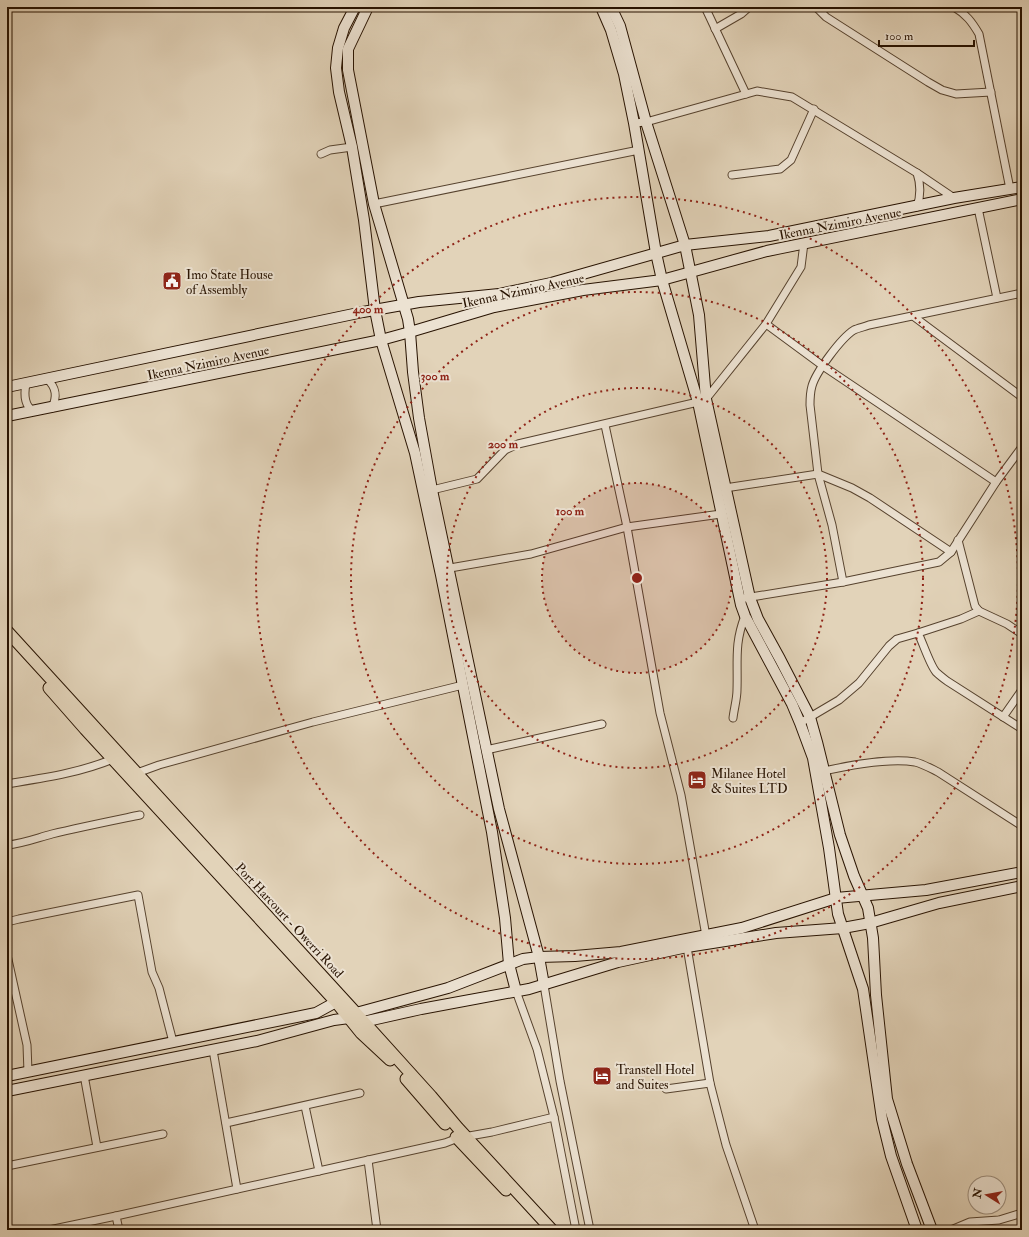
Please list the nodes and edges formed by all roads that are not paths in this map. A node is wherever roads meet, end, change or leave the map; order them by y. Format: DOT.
graph roads {
  1 [pos="356,7"];
  2 [pos="368,7"];
  3 [pos="601,7"];
  4 [pos="611,7"];
  5 [pos="705,7"];
  6 [pos="749,7"];
  7 [pos="816,7"];
  8 [pos="954,7"];
  9 [pos="716,29"];
  10 [pos="342,59"];
  11 [pos="991,92"];
  12 [pos="746,94"];
  13 [pos="814,109"];
  14 [pos="646,122"];
  15 [pos="634,123"];
  16 [pos="352,147"];
  17 [pos="639,150"];
  18 [pos="321,154"];
  19 [pos="917,173"];
  20 [pos="732,175"];
  21 [pos="1022,187"];
  22 [pos="1010,189"];
  23 [pos="954,198"];
  24 [pos="1022,200"];
  25 [pos="374,204"];
  26 [pos="917,207"];
  27 [pos="978,208"];
  28 [pos="804,243"];
  29 [pos="685,245"];
  30 [pos="656,253"];
  31 [pos="691,273"];
  32 [pos="662,280"];
  33 [pos="1022,293"];
  34 [pos="997,298"];
  35 [pos="405,304"];
  36 [pos="375,310"];
  37 [pos="913,316"];
  38 [pos="766,324"];
  39 [pos="410,332"];
  40 [pos="381,340"];
  41 [pos="823,366"];
  42 [pos="47,379"];
  43 [pos="26,384"];
  44 [pos="7,388"];
  45 [pos="1022,397"];
  46 [pos="702,401"];
  47 [pos="52,408"];
  48 [pos="33,411"];
  49 [pos="7,416"];
  50 [pos="605,425"];
  51 [pos="1022,447"];
  52 [pos="818,474"];
  53 [pos="996,482"];
  54 [pos="725,488"];
  55 [pos="432,490"];
  56 [pos="721,514"];
  57 [pos="627,527"];
  58 [pos="958,540"];
  59 [pos="951,552"];
  60 [pos="450,568"];
  61 [pos="843,582"];
  62 [pos="745,598"];
  63 [pos="979,611"];
  64 [pos="745,616"];
  65 [pos="7,631"];
  66 [pos="918,633"];
  67 [pos="1022,634"];
  68 [pos="7,641"];
  69 [pos="463,686"];
  70 [pos="1022,690"];
  71 [pos="810,717"];
  72 [pos="1003,717"];
  73 [pos="733,718"];
  74 [pos="800,723"];
  75 [pos="602,724"];
  76 [pos="1022,729"];
  77 [pos="486,750"];
  78 [pos="113,759"];
  79 [pos="820,772"];
  80 [pos="137,773"];
  81 [pos="7,784"];
  82 [pos="140,815"];
  83 [pos="1022,826"];
  84 [pos="7,845"];
  85 [pos="1022,872"];
  86 [pos="1022,886"];
  87 [pos="862,896"];
  88 [pos="836,898"];
  89 [pos="7,922"];
  90 [pos="870,924"];
  91 [pos="843,928"];
  92 [pos="706,936"];
  93 [pos="687,947"];
  94 [pos="7,955"];
  95 [pos="540,957"];
  96 [pos="509,964"];
  97 [pos="544,985"];
  98 [pos="516,991"];
  99 [pos="336,1002"];
  100 [pos="352,1015"];
  101 [pos="363,1022"];
  102 [pos="173,1042"];
  103 [pos="213,1050"];
  104 [pos="28,1072"];
  105 [pos="84,1075"];
  106 [pos="7,1076"];
  107 [pos="710,1083"];
  108 [pos="666,1089"];
  109 [pos="7,1091"];
  110 [pos="360,1093"];
  111 [pos="305,1106"];
  112 [pos="554,1117"];
  113 [pos="226,1123"];
  114 [pos="163,1134"];
  115 [pos="462,1138"];
  116 [pos="97,1147"];
  117 [pos="368,1160"];
  118 [pos="7,1166"];
  119 [pos="319,1171"];
  120 [pos="237,1190"];
  121 [pos="1022,1213"];
  122 [pos="116,1216"];
  123 [pos="49,1230"];
  124 [pos="119,1230"];
  125 [pos="378,1230"];
  126 [pos="543,1230"];
  127 [pos="552,1230"];
  128 [pos="576,1230"];
  129 [pos="590,1230"];
  130 [pos="755,1230"];
  131 [pos="917,1230"];
  132 [pos="932,1230"];
  133 [pos="951,1230"];
  1 -- 10 [label="street"];
  2 -- 10 [label="street"];
  3 -- 15 [label="street"];
  4 -- 14 [label="street"];
  5 -- 9 [label="street"];
  6 -- 9 [label="street"];
  7 -- 11 [label="street"];
  8 -- 11 [label="street"];
  9 -- 12 [label="street"];
  10 -- 16 [label="street"];
  10 -- 25 [label="street"];
  11 -- 22 [label="street"];
  12 -- 13 [label="street"];
  12 -- 14 [label="street"];
  13 -- 19 [label="street"];
  13 -- 20 [label="street"];
  14 -- 15 [label="street"];
  14 -- 29 [label="street"];
  15 -- 17 [label="street"];
  16 -- 18 [label="street"];
  16 -- 36 [label="street"];
  17 -- 25 [label="street"];
  17 -- 30 [label="street"];
  19 -- 23 [label="street"];
  19 -- 26 [label="street"];
  21 -- 22 [label="street, Ikenna Nzimiro Avenue"];
  22 -- 23 [label="street, Ikenna Nzimiro Avenue"];
  23 -- 26 [label="street, Ikenna Nzimiro Avenue"];
  24 -- 27 [label="street, Ikenna Nzimiro Avenue"];
  25 -- 35 [label="street"];
  26 -- 29 [label="street, Ikenna Nzimiro Avenue"];
  27 -- 28 [label="street, Ikenna Nzimiro Avenue"];
  27 -- 34 [label="street"];
  28 -- 31 [label="street, Ikenna Nzimiro Avenue"];
  28 -- 38 [label="street"];
  29 -- 30 [label="street, Ikenna Nzimiro Avenue"];
  29 -- 31 [label="street"];
  30 -- 32 [label="street"];
  30 -- 35 [label="street, Ikenna Nzimiro Avenue"];
  31 -- 32 [label="street, Ikenna Nzimiro Avenue"];
  31 -- 46 [label="street"];
  32 -- 39 [label="street, Ikenna Nzimiro Avenue"];
  32 -- 46 [label="street"];
  33 -- 34 [label="street"];
  34 -- 37 [label="street"];
  35 -- 36 [label="street, Ikenna Nzimiro Avenue"];
  35 -- 39 [label="street"];
  36 -- 40 [label="street"];
  36 -- 42 [label="street, Ikenna Nzimiro Avenue"];
  37 -- 41 [label="street"];
  37 -- 45 [label="street"];
  38 -- 41 [label="street"];
  38 -- 46 [label="street"];
  39 -- 40 [label="street, Ikenna Nzimiro Avenue"];
  39 -- 55 [label="street"];
  40 -- 47 [label="street, Ikenna Nzimiro Avenue"];
  40 -- 69 [label="street"];
  41 -- 52 [label="street"];
  41 -- 53 [label="street"];
  42 -- 43 [label="street, Ikenna Nzimiro Avenue"];
  42 -- 47 [label="street"];
  43 -- 44 [label="street, Ikenna Nzimiro Avenue"];
  43 -- 48 [label="street"];
  46 -- 50 [label="street"];
  46 -- 54 [label="street"];
  46 -- 56 [label="street"];
  47 -- 48 [label="street, Ikenna Nzimiro Avenue"];
  48 -- 49 [label="street, Ikenna Nzimiro Avenue"];
  50 -- 55 [label="street"];
  50 -- 57 [label="street"];
  51 -- 53 [label="street"];
  52 -- 54 [label="street"];
  52 -- 59 [label="street"];
  52 -- 61 [label="street"];
  53 -- 58 [label="street"];
  54 -- 62 [label="street"];
  55 -- 60 [label="street"];
  56 -- 57 [label="street"];
  56 -- 62 [label="street"];
  57 -- 60 [label="street"];
  57 -- 92 [label="street"];
  58 -- 59 [label="street"];
  58 -- 63 [label="street"];
  59 -- 61 [label="street"];
  60 -- 77 [label="street"];
  61 -- 62 [label="street"];
  62 -- 64 [label="street"];
  62 -- 71 [label="street"];
  63 -- 66 [label="street"];
  63 -- 67 [label="street"];
  64 -- 73 [label="street"];
  64 -- 74 [label="street"];
  65 -- 80 [label="main road, Port Harcourt - Owerri Road"];
  66 -- 71 [label="street"];
  66 -- 72 [label="street"];
  68 -- 78 [label="main road, Port Harcourt - Owerri Road"];
  69 -- 80 [label="street"];
  69 -- 96 [label="street"];
  70 -- 72 [label="street"];
  71 -- 74 [label="street"];
  71 -- 79 [label="street"];
  72 -- 76 [label="street"];
  74 -- 79 [label="street"];
  75 -- 77 [label="street"];
  77 -- 95 [label="street"];
  78 -- 81 [label="street"];
  78 -- 99 [label="main road, Port Harcourt - Owerri Road"];
  79 -- 83 [label="street"];
  79 -- 87 [label="street"];
  79 -- 88 [label="street"];
  80 -- 100 [label="main road, Port Harcourt - Owerri Road"];
  82 -- 84 [label="street"];
  85 -- 87 [label="street"];
  86 -- 90 [label="street"];
  87 -- 88 [label="street"];
  87 -- 90 [label="street"];
  88 -- 91 [label="street"];
  88 -- 92 [label="street"];
  89 -- 102 [label="street"];
  90 -- 91 [label="street"];
  90 -- 132 [label="street"];
  91 -- 93 [label="street"];
  91 -- 131 [label="street"];
  92 -- 95 [label="street"];
  93 -- 97 [label="street"];
  93 -- 107 [label="street"];
  94 -- 104 [label="street"];
  95 -- 96 [label="street"];
  95 -- 97 [label="street"];
  96 -- 98 [label="street"];
  96 -- 100 [label="street"];
  97 -- 98 [label="street"];
  97 -- 129 [label="street"];
  98 -- 101 [label="street"];
  98 -- 112 [label="street"];
  99 -- 100 [label="main road, Port Harcourt - Owerri Road"];
  99 -- 102 [label="street"];
  100 -- 101 [label="main road, Port Harcourt - Owerri Road"];
  100 -- 103 [label="street"];
  100 -- 115 [label="main road, Port Harcourt - Owerri Road"];
  101 -- 115 [label="main road, Port Harcourt - Owerri Road"];
  102 -- 104 [label="street"];
  103 -- 105 [label="street"];
  103 -- 113 [label="street"];
  104 -- 106 [label="street"];
  105 -- 109 [label="street"];
  105 -- 116 [label="street"];
  107 -- 108 [label="street"];
  107 -- 130 [label="street"];
  110 -- 111 [label="street"];
  111 -- 113 [label="street"];
  111 -- 119 [label="street"];
  112 -- 115 [label="street"];
  112 -- 128 [label="street"];
  113 -- 120 [label="street"];
  114 -- 116 [label="street"];
  115 -- 117 [label="street"];
  115 -- 126 [label="main road, Port Harcourt - Owerri Road"];
  115 -- 127 [label="main road, Port Harcourt - Owerri Road"];
  116 -- 118 [label="street"];
  117 -- 119 [label="street"];
  117 -- 125 [label="street"];
  119 -- 120 [label="street"];
  120 -- 122 [label="street"];
  121 -- 133 [label="street"];
  122 -- 123 [label="street"];
  122 -- 124 [label="street"];
}
